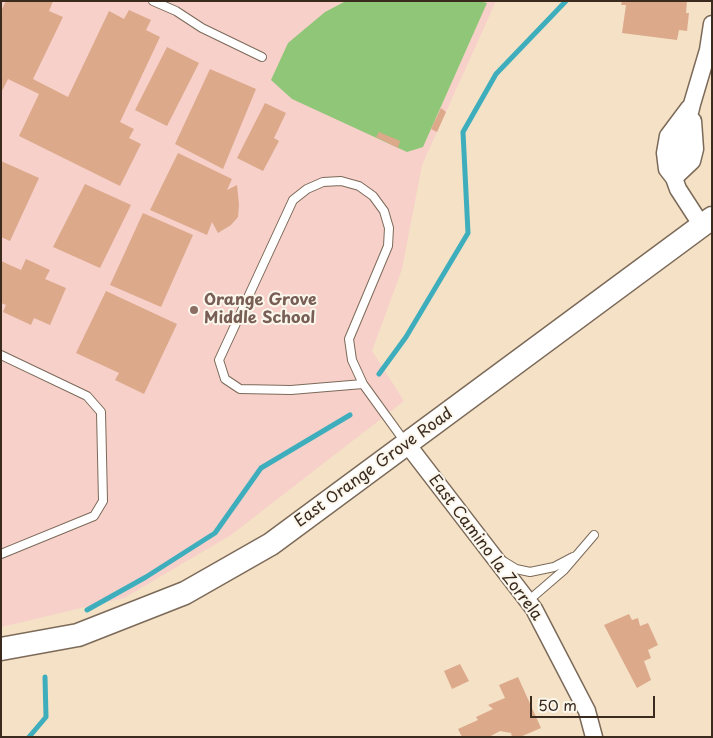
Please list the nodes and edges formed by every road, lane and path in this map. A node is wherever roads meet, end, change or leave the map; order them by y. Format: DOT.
graph roads {
  1 [pos="154,1"];
  2 [pos="712,24"];
  3 [pos="262,58"];
  4 [pos="692,104"];
  5 [pos="674,178"];
  6 [pos="707,225"];
  7 [pos="1,355"];
  8 [pos="363,384"];
  9 [pos="407,444"];
  10 [pos="594,535"];
  11 [pos="1,554"];
  12 [pos="577,555"];
  13 [pos="493,556"];
  14 [pos="528,601"];
  15 [pos="1,649"];
  16 [pos="594,737"];
  1 -- 3 [label="lane"];
  2 -- 4 [label="street"];
  4 -- 5 [label="street"];
  4 -- 5 [label="street"];
  5 -- 6 [label="street"];
  6 -- 9 [label="main road, East Orange Grove Road"];
  7 -- 11 [label="lane"];
  8 -- 8 [label="lane"];
  8 -- 9 [label="lane"];
  9 -- 13 [label="street, East Camino la Zorrela"];
  9 -- 15 [label="main road, East Orange Grove Road"];
  10 -- 12 [label="lane"];
  12 -- 13 [label="lane"];
  12 -- 14 [label="lane"];
  13 -- 14 [label="street, East Camino la Zorrela"];
  14 -- 16 [label="street, East Camino la Zorrela"];
}
